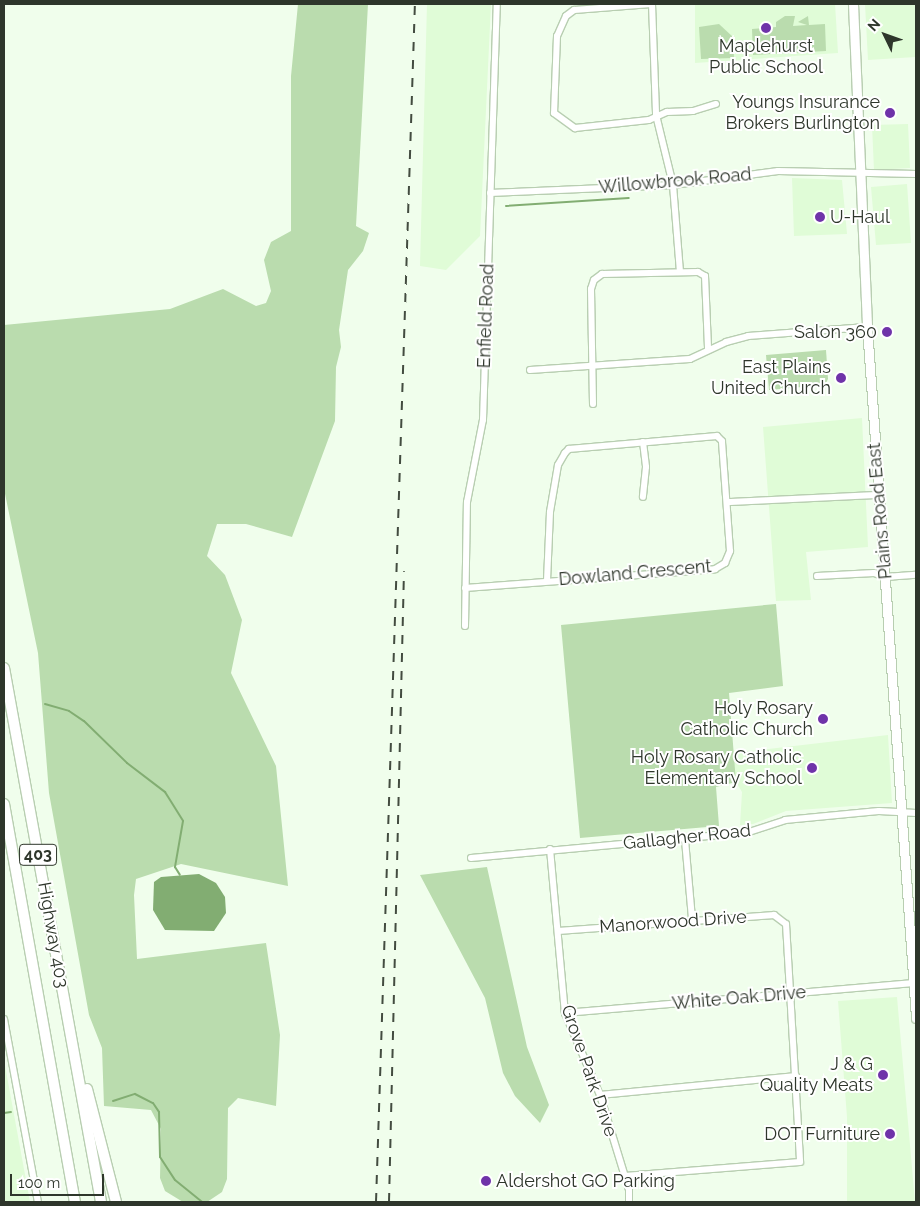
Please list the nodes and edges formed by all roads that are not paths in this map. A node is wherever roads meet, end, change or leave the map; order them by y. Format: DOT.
graph roads {
  1 [pos="497,4"];
  2 [pos="652,4"];
  3 [pos="853,4"];
  4 [pos="716,104"];
  5 [pos="656,115"];
  6 [pos="916,174"];
  7 [pos="860,176"];
  8 [pos="673,185"];
  9 [pos="490,193"];
  10 [pos="680,272"];
  11 [pos="867,327"];
  12 [pos="708,349"];
  13 [pos="591,364"];
  14 [pos="530,370"];
  15 [pos="593,404"];
  16 [pos="643,442"];
  17 [pos="878,495"];
  18 [pos="643,497"];
  19 [pos="728,502"];
  20 [pos="916,575"];
  21 [pos="816,576"];
  22 [pos="885,577"];
  23 [pos="547,581"];
  24 [pos="465,588"];
  25 [pos="465,626"];
  26 [pos="4,668"];
  27 [pos="4,804"];
  28 [pos="901,812"];
  29 [pos="916,813"];
  30 [pos="685,840"];
  31 [pos="550,850"];
  32 [pos="470,858"];
  33 [pos="692,919"];
  34 [pos="558,931"];
  35 [pos="914,983"];
  36 [pos="791,994"];
  37 [pos="565,1013"];
  38 [pos="4,1018"];
  39 [pos="916,1018"];
  40 [pos="73,1042"];
  41 [pos="796,1076"];
  42 [pos="600,1095"];
  43 [pos="625,1176"];
  44 [pos="629,1200"];
  45 [pos="38,1202"];
  46 [pos="75,1202"];
  47 [pos="101,1202"];
  48 [pos="116,1202"];
  1 -- 9 [label="street, Enfield Road"];
  2 -- 5 [label="street"];
  2 -- 5 [label="street"];
  3 -- 7 [label="main road, Plains Road East"];
  4 -- 5 [label="street"];
  5 -- 8 [label="street"];
  6 -- 7 [label="street, Willowbrook Road"];
  7 -- 8 [label="street, Willowbrook Road"];
  7 -- 11 [label="main road, Plains Road East"];
  8 -- 9 [label="street, Willowbrook Road"];
  8 -- 10 [label="street"];
  9 -- 24 [label="street, Enfield Road"];
  10 -- 12 [label="street"];
  10 -- 13 [label="street"];
  11 -- 12 [label="street"];
  11 -- 17 [label="main road, Plains Road East"];
  12 -- 13 [label="street"];
  13 -- 14 [label="street"];
  13 -- 15 [label="street"];
  16 -- 18 [label="street"];
  16 -- 19 [label="street, Dowland Crescent"];
  16 -- 23 [label="street, Dowland Crescent"];
  17 -- 19 [label="street"];
  17 -- 22 [label="main road, Plains Road East"];
  19 -- 23 [label="street, Dowland Crescent"];
  20 -- 22 [label="street"];
  21 -- 22 [label="street"];
  22 -- 28 [label="main road, Plains Road East"];
  23 -- 24 [label="street, Dowland Crescent"];
  24 -- 25 [label="street, Enfield Road"];
  26 -- 40 [label="highway, Highway 403 / 403"];
  27 -- 46 [label="highway, Highway 403 / 403"];
  28 -- 29 [label="street, Gallagher Road"];
  28 -- 30 [label="street, Gallagher Road"];
  28 -- 35 [label="main road, Plains Road East"];
  30 -- 31 [label="street, Gallagher Road"];
  30 -- 33 [label="street"];
  31 -- 32 [label="street, Gallagher Road"];
  31 -- 34 [label="street, Grove Park Drive"];
  33 -- 34 [label="street, Manorwood Drive"];
  33 -- 36 [label="street, Manorwood Drive"];
  34 -- 37 [label="street, Grove Park Drive"];
  35 -- 36 [label="street, White Oak Drive"];
  35 -- 39 [label="main road, Plains Road East"];
  36 -- 37 [label="street, White Oak Drive"];
  36 -- 41 [label="street"];
  37 -- 42 [label="street, Grove Park Drive"];
  38 -- 45 [label="street"];
  40 -- 47 [label="highway, Highway 403 / 403"];
  40 -- 48 [label="highway"];
  41 -- 42 [label="street"];
  41 -- 43 [label="street"];
  42 -- 43 [label="street, Grove Park Drive"];
  43 -- 44 [label="street, Grove Park Drive"];
}
